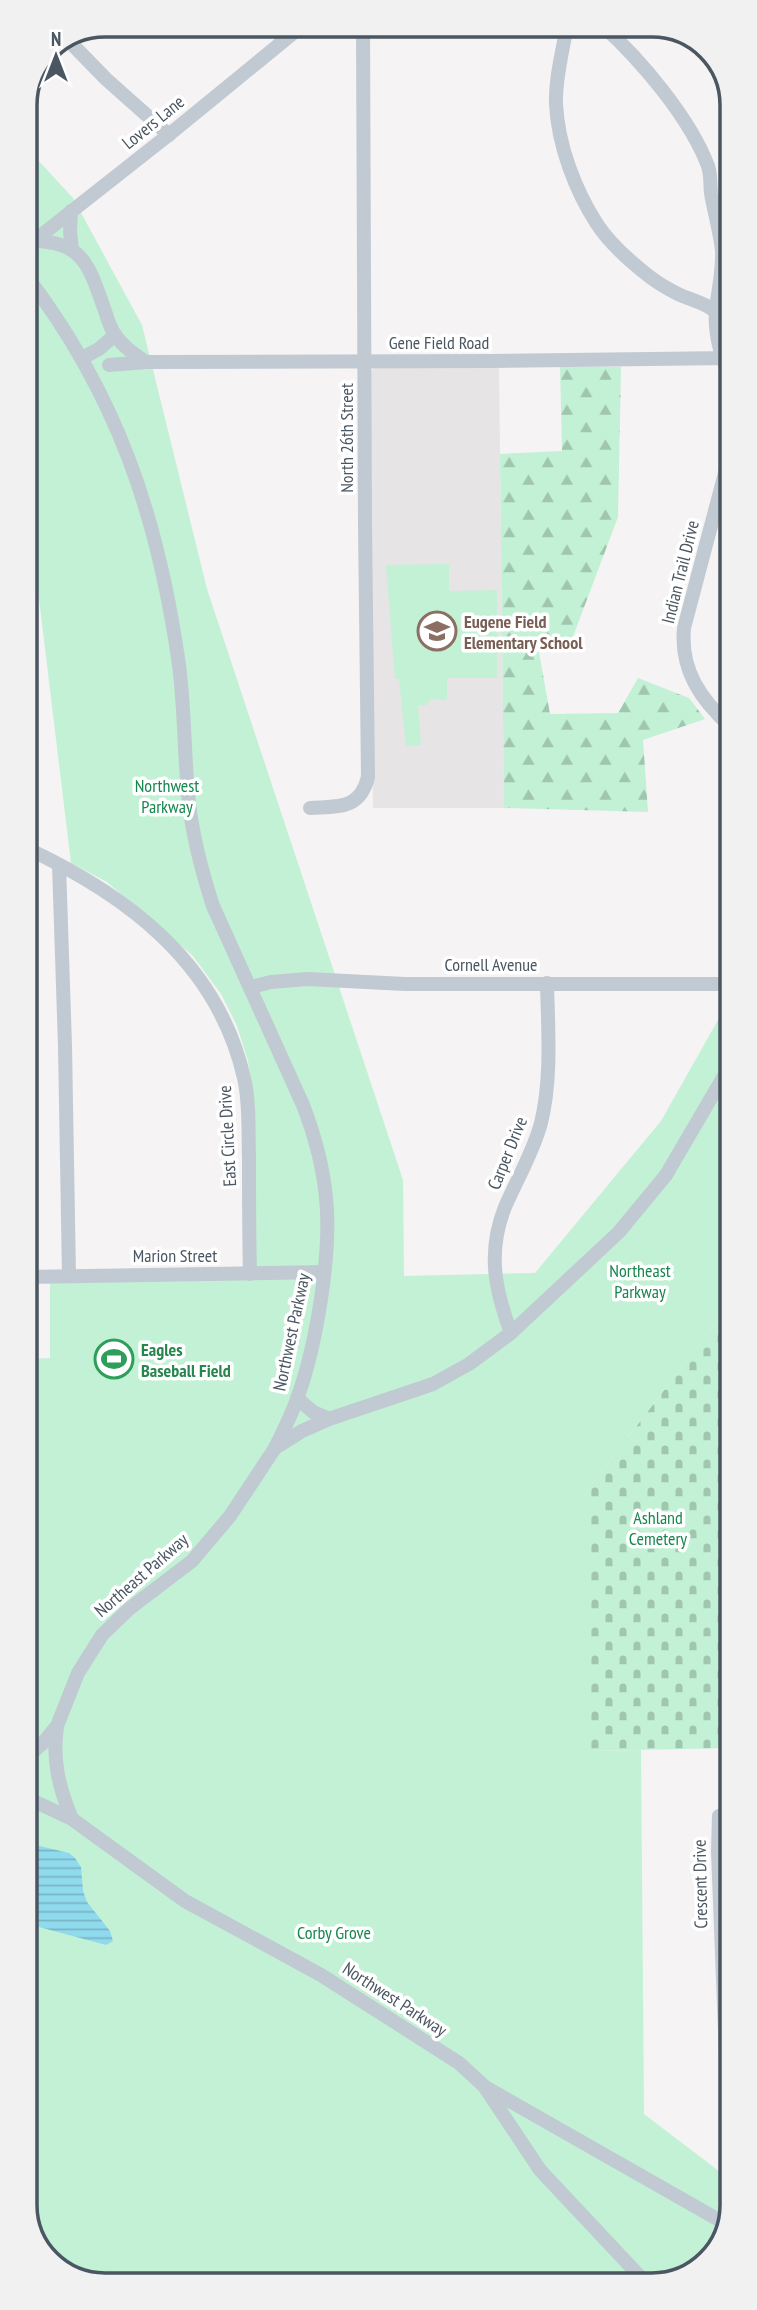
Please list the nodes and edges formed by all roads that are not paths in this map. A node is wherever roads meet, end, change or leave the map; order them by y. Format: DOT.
graph roads {
  1 [pos="283,37"];
  2 [pos="288,37"];
  3 [pos="363,37"];
  4 [pos="565,37"];
  5 [pos="616,37"];
  6 [pos="285,40"];
  7 [pos="73,45"];
  8 [pos="169,135"];
  9 [pos="71,211"];
  10 [pos="37,239"];
  11 [pos="720,239"];
  12 [pos="37,244"];
  13 [pos="72,249"];
  14 [pos="720,289"];
  15 [pos="37,291"];
  16 [pos="716,312"];
  17 [pos="720,330"];
  18 [pos="119,340"];
  19 [pos="82,358"];
  20 [pos="720,358"];
  21 [pos="365,361"];
  22 [pos="147,362"];
  23 [pos="108,365"];
  24 [pos="91,373"];
  25 [pos="720,492"];
  26 [pos="720,717"];
  27 [pos="310,808"];
  28 [pos="37,854"];
  29 [pos="59,866"];
  30 [pos="547,983"];
  31 [pos="720,984"];
  32 [pos="251,987"];
  33 [pos="720,1083"];
  34 [pos="324,1272"];
  35 [pos="250,1274"];
  36 [pos="37,1276"];
  37 [pos="69,1276"];
  38 [pos="511,1333"];
  39 [pos="297,1398"];
  40 [pos="329,1419"];
  41 [pos="275,1448"];
  42 [pos="57,1726"];
  43 [pos="37,1748"];
  44 [pos="37,1803"];
  45 [pos="720,1816"];
  46 [pos="72,1819"];
  47 [pos="720,1850"];
  48 [pos="484,2086"];
  49 [pos="719,2220"];
  50 [pos="637,2273"];
  1 -- 6 [label="street"];
  2 -- 6 [label="street, Lovers Lane"];
  3 -- 21 [label="street, North 26th Street"];
  4 -- 16 [label="street"];
  5 -- 11 [label="street"];
  6 -- 8 [label="street, Lovers Lane"];
  7 -- 8 [label="street"];
  8 -- 9 [label="street, Lovers Lane"];
  9 -- 10 [label="street, Lovers Lane"];
  9 -- 13 [label="street"];
  12 -- 13 [label="street"];
  13 -- 18 [label="street"];
  14 -- 16 [label="street"];
  15 -- 19 [label="street, Northwest Parkway"];
  16 -- 17 [label="street"];
  18 -- 19 [label="street"];
  18 -- 22 [label="street"];
  18 -- 23 [label="street"];
  19 -- 24 [label="street, Northwest Parkway"];
  20 -- 21 [label="street, Gene Field Road"];
  21 -- 22 [label="street, Gene Field Road"];
  21 -- 27 [label="street, North 26th Street"];
  22 -- 23 [label="street, Gene Field Road"];
  23 -- 24 [label="street"];
  24 -- 32 [label="street, Northwest Parkway"];
  25 -- 26 [label="street, Indian Trail Drive"];
  28 -- 29 [label="street, East Circle Drive"];
  29 -- 35 [label="street, East Circle Drive"];
  29 -- 37 [label="street"];
  30 -- 31 [label="street, Cornell Avenue"];
  30 -- 32 [label="street, Cornell Avenue"];
  30 -- 38 [label="street, Carper Drive"];
  32 -- 34 [label="street, Northwest Parkway"];
  33 -- 38 [label="street, Northeast Parkway"];
  34 -- 35 [label="street, Marion Street"];
  34 -- 39 [label="street, Northwest Parkway"];
  35 -- 37 [label="street, Marion Street"];
  36 -- 37 [label="street, Marion Street"];
  38 -- 40 [label="street, Northeast Parkway"];
  39 -- 40 [label="street"];
  39 -- 41 [label="street, Northwest Parkway"];
  40 -- 41 [label="street, Northeast Parkway"];
  41 -- 42 [label="street, Northeast Parkway"];
  42 -- 43 [label="street, Northeast Parkway"];
  42 -- 46 [label="street"];
  44 -- 46 [label="street, Northwest Parkway"];
  45 -- 47 [label="street, Crescent Drive"];
  46 -- 48 [label="street, Northwest Parkway"];
  48 -- 49 [label="street"];
  48 -- 50 [label="street, Northwest Parkway"];
}
